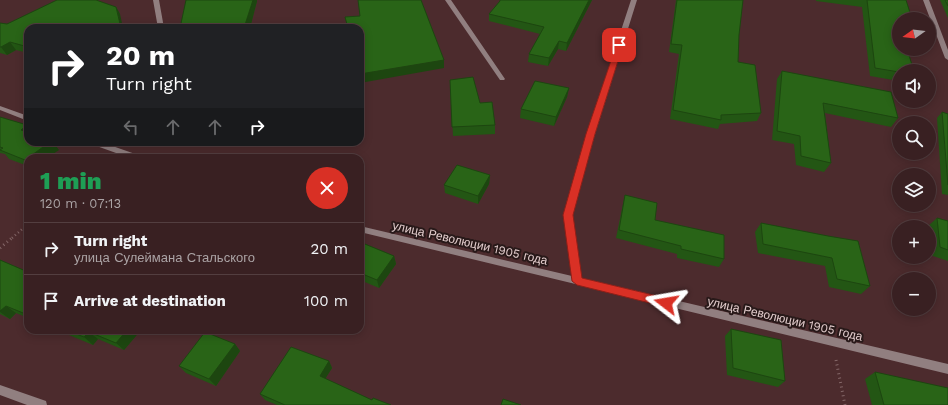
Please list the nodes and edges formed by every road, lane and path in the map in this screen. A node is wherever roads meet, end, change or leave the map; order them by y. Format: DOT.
graph roads {
  1 [pos="156,0"];
  2 [pos="448,0"];
  3 [pos="634,0"];
  4 [pos="926,0"];
  5 [pos="161,24"];
  6 [pos="948,58"];
  7 [pos="502,78"];
  8 [pos="0,108"];
  9 [pos="24,117"];
  10 [pos="105,146"];
  11 [pos="127,154"];
  12 [pos="24,227"];
  13 [pos="364,230"];
  14 [pos="0,248"];
  15 [pos="577,281"];
  16 [pos="832,343"];
  17 [pos="948,369"];
  18 [pos="0,390"];
  19 [pos="42,405"];
  20 [pos="845,405"];
  1 -- 5 [label="street"];
  2 -- 7 [label="street"];
  3 -- 15 [label="street"];
  4 -- 6 [label="street"];
  8 -- 9 [label="street"];
  10 -- 11 [label="street"];
  12 -- 14 [label="path"];
  13 -- 15 [label="street, улица Революции 1905 года"];
  15 -- 16 [label="street, улица Революции 1905 года"];
  16 -- 17 [label="street, улица Революции 1905 года"];
  16 -- 20 [label="path"];
  18 -- 19 [label="street"];
}
